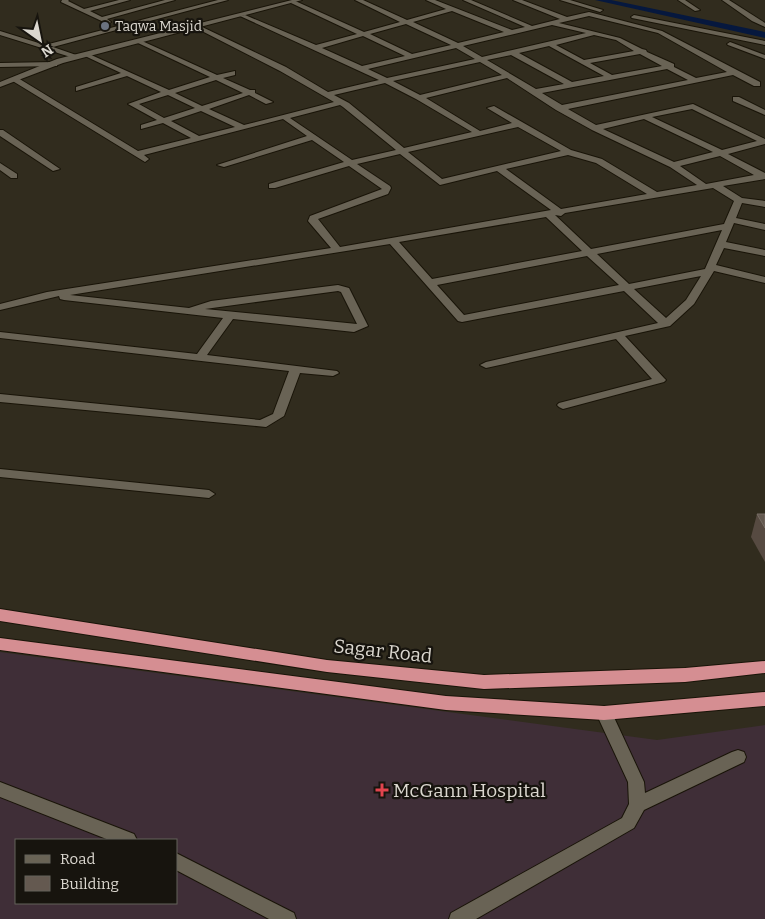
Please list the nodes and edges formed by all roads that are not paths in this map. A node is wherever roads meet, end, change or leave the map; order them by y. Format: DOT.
graph roads {
  1 [pos="66,0"];
  2 [pos="127,0"];
  3 [pos="172,0"];
  4 [pos="225,0"];
  5 [pos="358,0"];
  6 [pos="429,0"];
  7 [pos="466,0"];
  8 [pos="516,0"];
  9 [pos="564,0"];
  10 [pos="681,0"];
  11 [pos="725,0"];
  12 [pos="296,1"];
  13 [pos="453,10"];
  14 [pos="697,10"];
  15 [pos="83,11"];
  16 [pos="242,16"];
  17 [pos="101,19"];
  18 [pos="566,19"];
  19 [pos="407,21"];
  20 [pos="554,24"];
  21 [pos="765,25"];
  22 [pos="198,27"];
  23 [pos="122,28"];
  24 [pos="532,28"];
  25 [pos="510,32"];
  26 [pos="0,33"];
  27 [pos="594,33"];
  28 [pos="362,34"];
  29 [pos="140,42"];
  30 [pos="550,44"];
  31 [pos="730,44"];
  32 [pos="457,45"];
  33 [pos="45,47"];
  34 [pos="314,48"];
  35 [pos="764,50"];
  36 [pos="644,51"];
  37 [pos="513,53"];
  38 [pos="87,54"];
  39 [pos="409,55"];
  40 [pos="77,57"];
  41 [pos="482,59"];
  42 [pos="584,62"];
  43 [pos="54,64"];
  44 [pos="0,65"];
  45 [pos="670,66"];
  46 [pos="361,68"];
  47 [pos="232,73"];
  48 [pos="734,73"];
  49 [pos="126,74"];
  50 [pos="508,76"];
  51 [pos="610,77"];
  52 [pos="215,78"];
  53 [pos="15,80"];
  54 [pos="695,81"];
  55 [pos="388,82"];
  56 [pos="570,84"];
  57 [pos="757,84"];
  58 [pos="0,85"];
  59 [pos="79,89"];
  60 [pos="168,92"];
  61 [pos="252,92"];
  62 [pos="533,92"];
  63 [pos="327,94"];
  64 [pos="420,97"];
  65 [pos="736,99"];
  66 [pos="269,102"];
  67 [pos="342,102"];
  68 [pos="202,108"];
  69 [pos="491,108"];
  70 [pos="560,108"];
  71 [pos="765,113"];
  72 [pos="643,116"];
  73 [pos="286,118"];
  74 [pos="162,120"];
  75 [pos="519,124"];
  76 [pos="242,126"];
  77 [pos="144,127"];
  78 [pos="595,128"];
  79 [pos="0,132"];
  80 [pos="477,132"];
  81 [pos="197,138"];
  82 [pos="312,138"];
  83 [pos="765,142"];
  84 [pos="400,151"];
  85 [pos="568,152"];
  86 [pos="721,153"];
  87 [pos="349,163"];
  88 [pos="221,165"];
  89 [pos="673,165"];
  90 [pos="0,166"];
  91 [pos="56,169"];
  92 [pos="500,169"];
  93 [pos="14,176"];
  94 [pos="763,176"];
  95 [pos="272,186"];
  96 [pos="710,186"];
  97 [pos="655,195"];
  98 [pos="738,200"];
  99 [pos="765,204"];
  100 [pos="561,212"];
  101 [pos="549,215"];
  102 [pos="729,223"];
  103 [pos="765,227"];
  104 [pos="394,241"];
  105 [pos="720,244"];
  106 [pos="338,250"];
  107 [pos="589,253"];
  108 [pos="765,253"];
  109 [pos="710,269"];
  110 [pos="765,280"];
  111 [pos="429,283"];
  112 [pos="624,287"];
  113 [pos="47,295"];
  114 [pos="0,307"];
  115 [pos="189,311"];
  116 [pos="230,316"];
  117 [pos="666,324"];
  118 [pos="0,335"];
  119 [pos="619,336"];
  120 [pos="200,358"];
  121 [pos="486,364"];
  122 [pos="296,369"];
  123 [pos="333,373"];
  124 [pos="0,398"];
  125 [pos="563,405"];
  126 [pos="0,473"];
  127 [pos="209,494"];
  128 [pos="0,615"];
  129 [pos="0,644"];
  130 [pos="765,666"];
  131 [pos="765,699"];
  132 [pos="604,713"];
  133 [pos="738,757"];
  134 [pos="1,792"];
  135 [pos="638,805"];
  136 [pos="125,839"];
  137 [pos="178,862"];
  138 [pos="287,919"];
  139 [pos="458,919"];
  1 -- 15 [label="street"];
  2 -- 15 [label="street"];
  3 -- 17 [label="street"];
  4 -- 23 [label="street"];
  5 -- 19 [label="street"];
  6 -- 13 [label="street"];
  7 -- 24 [label="street"];
  8 -- 18 [label="street"];
  9 -- 35 [label="street"];
  10 -- 14 [label="street"];
  11 -- 21 [label="street"];
  12 -- 16 [label="street"];
  12 -- 28 [label="street"];
  13 -- 19 [label="street"];
  13 -- 25 [label="street"];
  15 -- 17 [label="street"];
  16 -- 22 [label="street"];
  16 -- 34 [label="street"];
  17 -- 23 [label="street"];
  18 -- 20 [label="street"];
  18 -- 48 [label="street"];
  19 -- 28 [label="street"];
  19 -- 32 [label="street"];
  20 -- 24 [label="street"];
  20 -- 27 [label="street"];
  22 -- 29 [label="street"];
  22 -- 63 [label="street"];
  23 -- 33 [label="street"];
  24 -- 25 [label="street"];
  25 -- 32 [label="street"];
  26 -- 33 [label="street"];
  27 -- 30 [label="street"];
  27 -- 36 [label="street"];
  28 -- 34 [label="street"];
  28 -- 39 [label="street"];
  29 -- 38 [label="street"];
  29 -- 52 [label="street"];
  30 -- 37 [label="street"];
  30 -- 42 [label="street"];
  31 -- 35 [label="street"];
  32 -- 39 [label="street"];
  32 -- 41 [label="street"];
  33 -- 40 [label="street"];
  34 -- 46 [label="street"];
  36 -- 42 [label="street"];
  36 -- 45 [label="street"];
  37 -- 41 [label="street"];
  37 -- 56 [label="street"];
  38 -- 40 [label="street"];
  38 -- 49 [label="street"];
  39 -- 46 [label="street"];
  40 -- 43 [label="street"];
  41 -- 50 [label="street"];
  41 -- 55 [label="street"];
  42 -- 51 [label="street"];
  43 -- 44 [label="street"];
  43 -- 53 [label="street"];
  45 -- 51 [label="street"];
  45 -- 54 [label="street"];
  46 -- 55 [label="street"];
  47 -- 52 [label="street"];
  48 -- 54 [label="street"];
  48 -- 57 [label="street"];
  49 -- 59 [label="street"];
  49 -- 60 [label="street"];
  50 -- 62 [label="street"];
  50 -- 64 [label="street"];
  51 -- 56 [label="street"];
  52 -- 60 [label="street"];
  52 -- 61 [label="street"];
  53 -- 58 [label="street"];
  53 -- 81 [label="street"];
  54 -- 70 [label="street"];
  55 -- 63 [label="street"];
  55 -- 64 [label="street"];
  56 -- 62 [label="street"];
  60 -- 68 [label="street"];
  60 -- 74 [label="street"];
  61 -- 66 [label="street"];
  61 -- 68 [label="street"];
  62 -- 70 [label="street"];
  63 -- 67 [label="street"];
  64 -- 80 [label="street"];
  65 -- 71 [label="street"];
  67 -- 73 [label="street"];
  67 -- 84 [label="street"];
  68 -- 74 [label="street"];
  68 -- 76 [label="street"];
  69 -- 75 [label="street"];
  70 -- 78 [label="street"];
  72 -- 78 [label="street"];
  72 -- 83 [label="street"];
  72 -- 86 [label="street"];
  73 -- 76 [label="street"];
  73 -- 82 [label="street"];
  74 -- 77 [label="street"];
  74 -- 81 [label="street"];
  75 -- 80 [label="street"];
  75 -- 85 [label="street"];
  76 -- 81 [label="street"];
  78 -- 89 [label="street"];
  79 -- 91 [label="street"];
  80 -- 84 [label="street"];
  82 -- 87 [label="street"];
  82 -- 88 [label="street"];
  83 -- 86 [label="street"];
  84 -- 87 [label="street"];
  84 -- 92 [label="street"];
  85 -- 92 [label="street"];
  85 -- 97 [label="street"];
  86 -- 89 [label="street"];
  86 -- 94 [label="street"];
  87 -- 95 [label="street"];
  87 -- 106 [label="street"];
  89 -- 96 [label="street"];
  90 -- 93 [label="street"];
  92 -- 100 [label="street"];
  94 -- 96 [label="street"];
  96 -- 97 [label="street"];
  96 -- 98 [label="street"];
  97 -- 100 [label="street"];
  98 -- 99 [label="street"];
  98 -- 102 [label="street"];
  100 -- 101 [label="street"];
  101 -- 104 [label="street"];
  101 -- 107 [label="street"];
  102 -- 103 [label="street"];
  102 -- 105 [label="street"];
  102 -- 107 [label="street"];
  104 -- 106 [label="street"];
  104 -- 111 [label="street"];
  105 -- 108 [label="street"];
  105 -- 109 [label="street"];
  106 -- 113 [label="street"];
  107 -- 111 [label="street"];
  107 -- 112 [label="street"];
  109 -- 110 [label="street"];
  109 -- 112 [label="street"];
  109 -- 117 [label="street"];
  111 -- 112 [label="street"];
  112 -- 117 [label="street"];
  113 -- 114 [label="street"];
  113 -- 115 [label="street"];
  115 -- 116 [label="street"];
  115 -- 116 [label="street"];
  116 -- 120 [label="street"];
  117 -- 119 [label="street"];
  118 -- 120 [label="street"];
  119 -- 121 [label="street"];
  119 -- 125 [label="street"];
  120 -- 122 [label="street"];
  122 -- 123 [label="street"];
  122 -- 124 [label="street"];
  126 -- 127 [label="street"];
  128 -- 130 [label="highway, Sagar Road"];
  129 -- 132 [label="highway"];
  131 -- 132 [label="highway"];
  132 -- 135 [label="street"];
  133 -- 135 [label="street"];
  134 -- 136 [label="street"];
  135 -- 139 [label="street"];
  137 -- 138 [label="street"];
}
